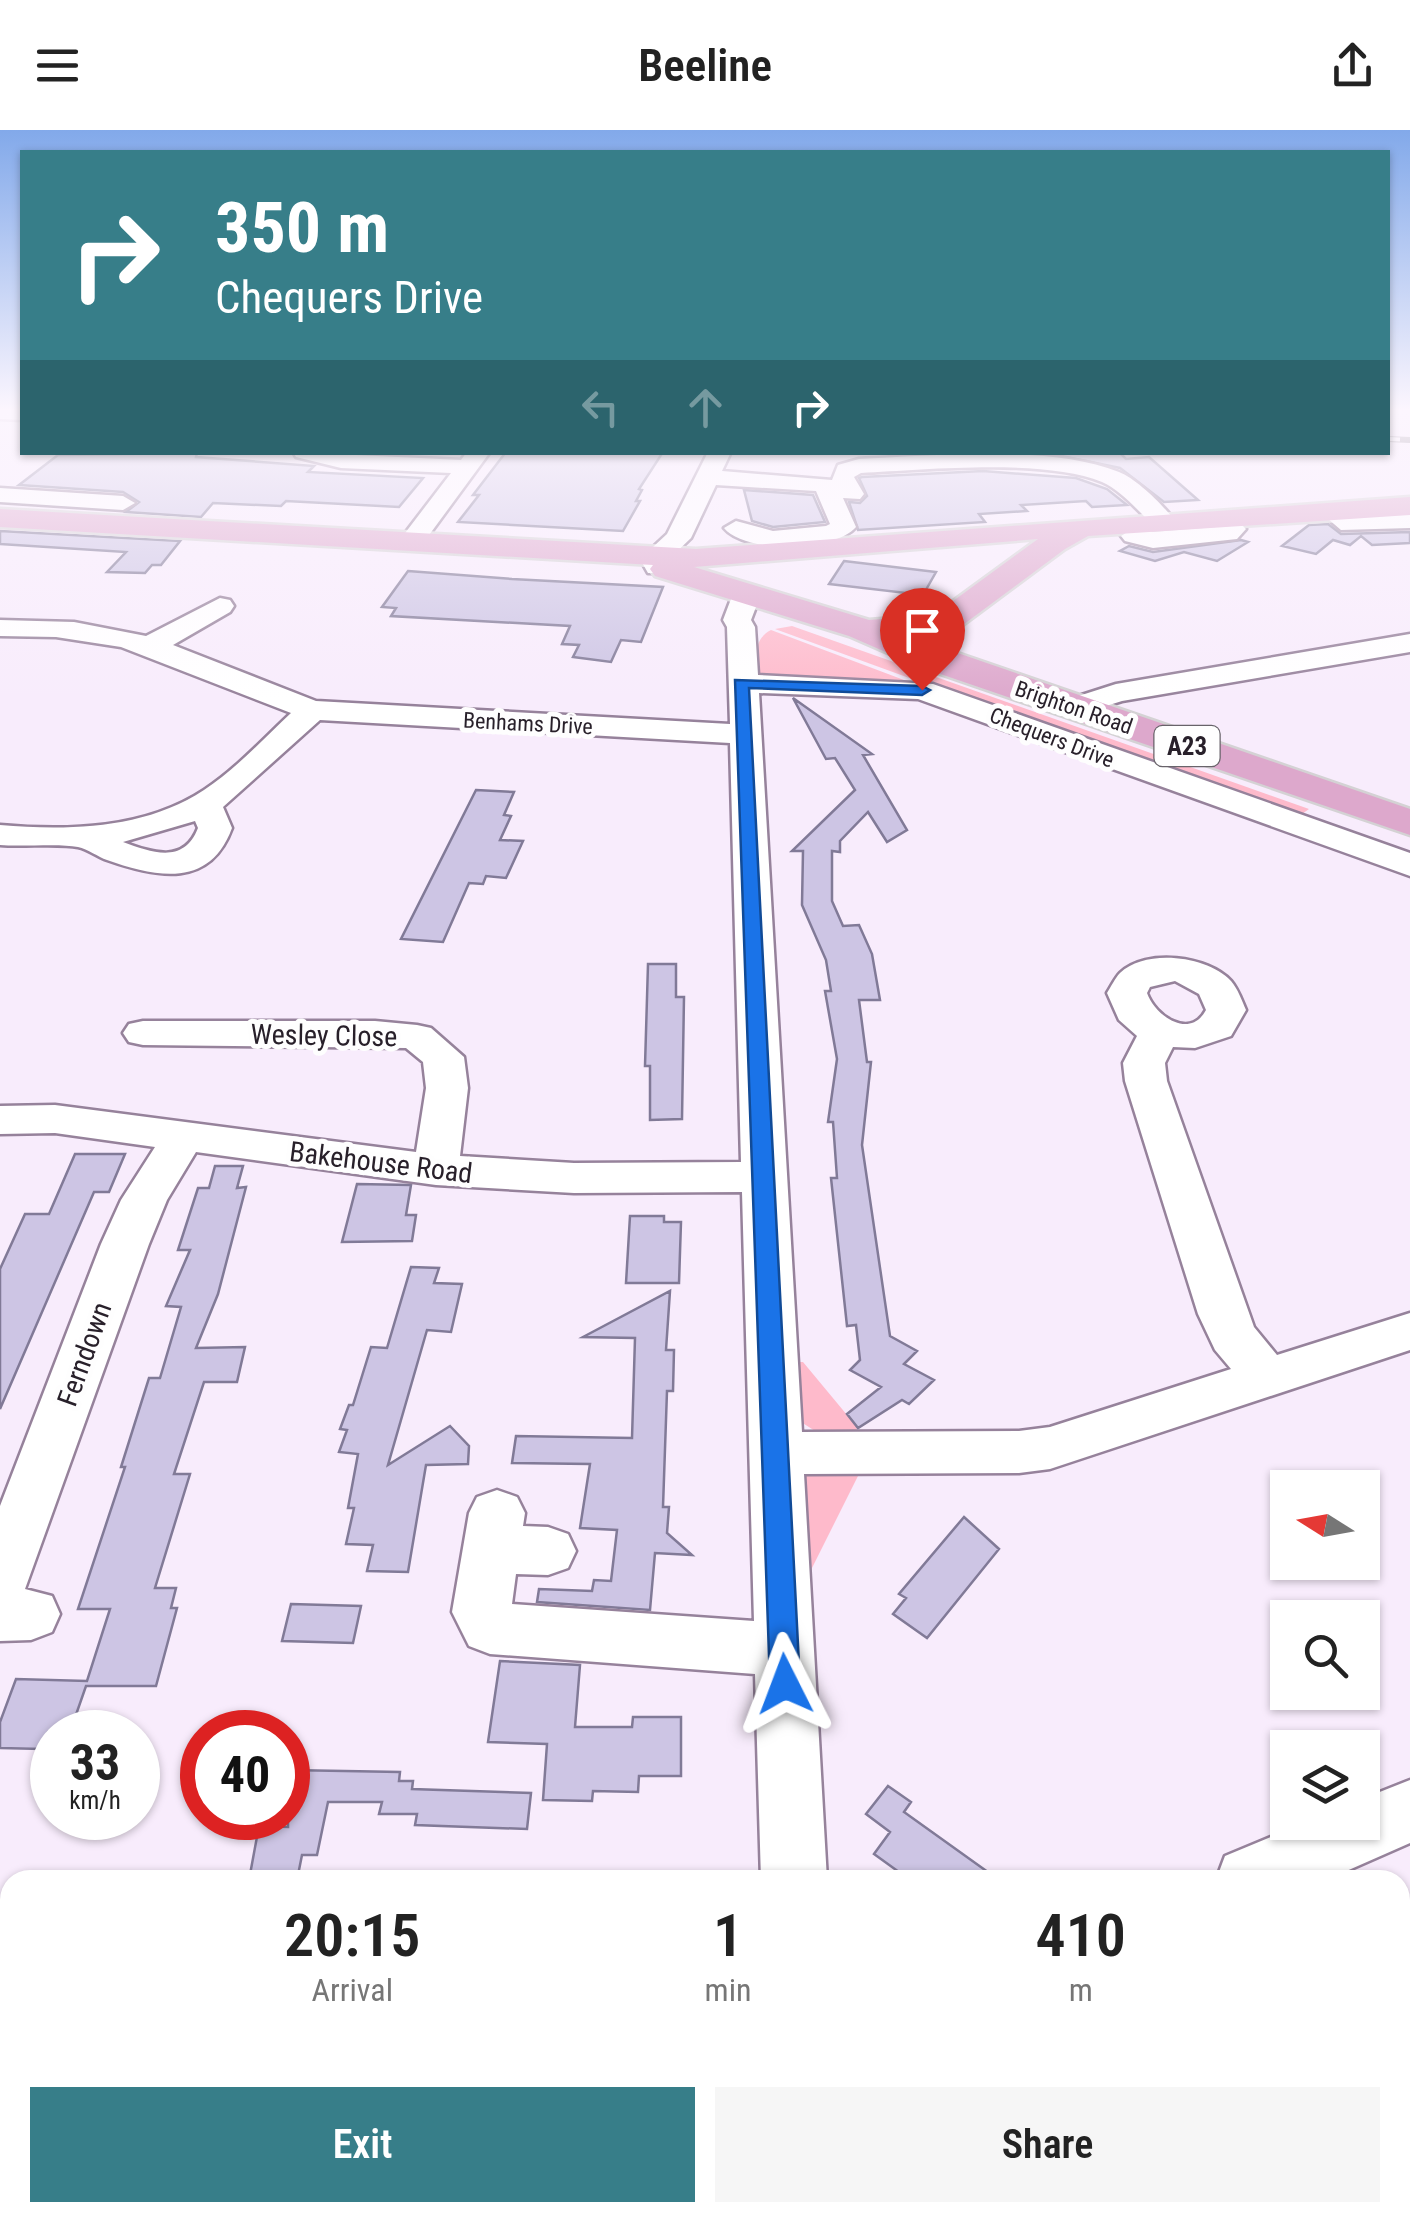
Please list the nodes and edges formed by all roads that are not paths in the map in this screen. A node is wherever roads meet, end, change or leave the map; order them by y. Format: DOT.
graph roads {
  1 [pos="439,506"];
  2 [pos="695,506"];
  3 [pos="834,506"];
  4 [pos="1145,506"];
  5 [pos="1368,506"];
  6 [pos="1410,506"];
  7 [pos="1370,509"];
  8 [pos="1332,512"];
  9 [pos="0,518"];
  10 [pos="1222,518"];
  11 [pos="1410,521"];
  12 [pos="1164,522"];
  13 [pos="686,526"];
  14 [pos="1120,526"];
  15 [pos="1041,536"];
  16 [pos="412,541"];
  17 [pos="934,541"];
  18 [pos="656,561"];
  19 [pos="728,562"];
  20 [pos="1003,577"];
  21 [pos="220,606"];
  22 [pos="813,616"];
  23 [pos="944,622"];
  24 [pos="741,627"];
  25 [pos="0,628"];
  26 [pos="862,629"];
  27 [pos="1410,643"];
  28 [pos="150,646"];
  29 [pos="965,668"];
  30 [pos="741,684"];
  31 [pos="1074,707"];
  32 [pos="313,710"];
  33 [pos="743,734"];
  34 [pos="1410,824"];
  35 [pos="0,835"];
  36 [pos="1410,865"];
  37 [pos="143,1033"];
  38 [pos="1159,1034"];
  39 [pos="0,1120"];
  40 [pos="184,1136"];
  41 [pos="436,1170"];
  42 [pos="765,1177"];
  43 [pos="1410,1330"];
  44 [pos="1266,1377"];
  45 [pos="774,1453"];
  46 [pos="548,1552"];
  47 [pos="10,1603"];
  48 [pos="783,1650"];
  49 [pos="1410,1811"];
  50 [pos="794,1870"];
  51 [pos="1272,1870"];
  1 -- 16 [label="street"];
  2 -- 13 [label="street"];
  3 -- 19 [label="street"];
  4 -- 12 [label="street"];
  5 -- 7 [label="street"];
  6 -- 7 [label="main road"];
  7 -- 8 [label="main road"];
  8 -- 10 [label="main road"];
  8 -- 11 [label="street"];
  9 -- 16 [label="main road, A23"];
  10 -- 12 [label="main road"];
  10 -- 14 [label="street"];
  12 -- 14 [label="main road"];
  13 -- 18 [label="street"];
  13 -- 19 [label="street"];
  14 -- 15 [label="main road"];
  15 -- 17 [label="main road"];
  15 -- 20 [label="main road"];
  16 -- 18 [label="main road, A23"];
  17 -- 19 [label="main road, A23"];
  17 -- 20 [label="main road, A23"];
  18 -- 19 [label="main road, A23"];
  19 -- 22 [label="main road, Brighton Road / A23"];
  19 -- 24 [label="street"];
  20 -- 23 [label="main road, A23"];
  21 -- 28 [label="street"];
  22 -- 24 [label="street"];
  22 -- 26 [label="main road, Brighton Road / A23"];
  23 -- 26 [label="main road, A23"];
  23 -- 29 [label="main road"];
  24 -- 30 [label="street"];
  25 -- 28 [label="street, Benhams Drive"];
  26 -- 29 [label="main road, Brighton Road / A23"];
  27 -- 31 [label="street"];
  28 -- 32 [label="street, Benhams Drive"];
  29 -- 31 [label="main road, Brighton Road / A23"];
  30 -- 33 [label="street"];
  30 -- 36 [label="street, Chequers Drive"];
  31 -- 34 [label="main road, Brighton Road / A23"];
  32 -- 33 [label="street, Benhams Drive"];
  32 -- 35 [label="street"];
  33 -- 42 [label="street"];
  37 -- 41 [label="street, Wesley Close"];
  38 -- 44 [label="street"];
  39 -- 40 [label="street, Bakehouse Road"];
  40 -- 41 [label="street, Bakehouse Road"];
  40 -- 47 [label="street, Ferndown"];
  41 -- 42 [label="street, Bakehouse Road"];
  42 -- 45 [label="street"];
  43 -- 44 [label="street"];
  44 -- 45 [label="street"];
  45 -- 48 [label="street"];
  46 -- 48 [label="street"];
  48 -- 50 [label="street"];
  49 -- 51 [label="street"];
}
